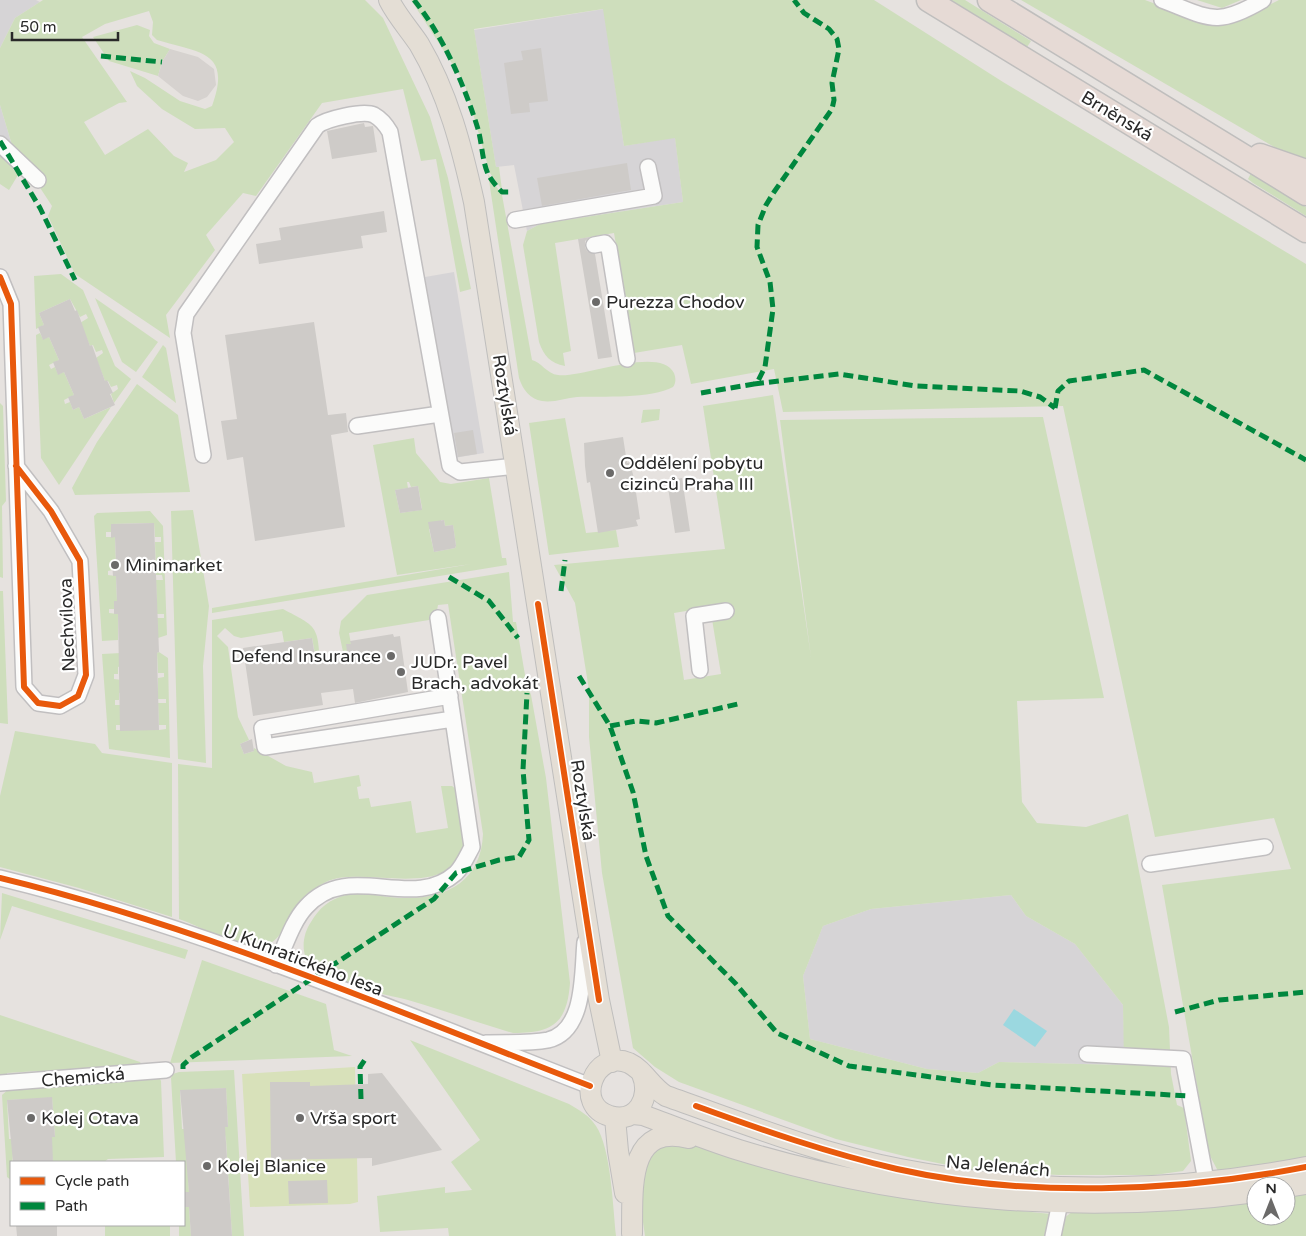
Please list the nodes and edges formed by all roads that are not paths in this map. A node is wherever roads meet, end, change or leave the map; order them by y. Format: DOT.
graph roads {
  1 [pos="928,0"];
  2 [pos="989,0"];
  3 [pos="1162,0"];
  4 [pos="1264,0"];
  5 [pos="388,4"];
  6 [pos="1215,139"];
  7 [pos="0,144"];
  8 [pos="648,168"];
  9 [pos="1306,171"];
  10 [pos="38,180"];
  11 [pos="1306,194"];
  12 [pos="515,220"];
  13 [pos="1306,231"];
  14 [pos="594,245"];
  15 [pos="0,277"];
  16 [pos="627,359"];
  17 [pos="440,414"];
  18 [pos="357,426"];
  19 [pos="203,455"];
  20 [pos="16,466"];
  21 [pos="516,466"];
  22 [pos="726,611"];
  23 [pos="438,618"];
  24 [pos="700,670"];
  25 [pos="450,696"];
  26 [pos="453,719"];
  27 [pos="1265,847"];
  28 [pos="1150,864"];
  29 [pos="0,878"];
  30 [pos="587,925"];
  31 [pos="276,965"];
  32 [pos="479,1043"];
  33 [pos="1087,1054"];
  34 [pos="612,1062"];
  35 [pos="166,1070"];
  36 [pos="642,1074"];
  37 [pos="0,1084"];
  38 [pos="590,1086"];
  39 [pos="624,1116"];
  40 [pos="738,1150"];
  41 [pos="1306,1167"];
  42 [pos="1207,1190"];
  43 [pos="1246,1192"];
  44 [pos="1062,1195"];
  45 [pos="633,1235"];
  46 [pos="1053,1236"];
  1 -- 13 [label="highway, Brněnská"];
  2 -- 6 [label="highway, Brněnská"];
  3 -- 4 [label="street"];
  5 -- 21 [label="main road, Roztylská"];
  6 -- 9 [label="highway"];
  6 -- 11 [label="highway, Brněnská"];
  7 -- 10 [label="street"];
  8 -- 12 [label="street"];
  14 -- 16 [label="street"];
  15 -- 20 [label="street, Nechvílova"];
  17 -- 18 [label="street"];
  17 -- 19 [label="street"];
  17 -- 21 [label="street"];
  20 -- 20 [label="street, Nechvílova"];
  21 -- 30 [label="main road, Roztylská"];
  22 -- 24 [label="street"];
  23 -- 25 [label="street"];
  25 -- 26 [label="street"];
  25 -- 26 [label="street"];
  26 -- 31 [label="street"];
  27 -- 28 [label="street"];
  29 -- 31 [label="street, U Kunratického lesa"];
  30 -- 32 [label="street"];
  30 -- 34 [label="main road, Roztylská"];
  31 -- 32 [label="street, U Kunratického lesa"];
  32 -- 38 [label="street, U Kunratického lesa"];
  33 -- 42 [label="street"];
  34 -- 36 [label="main road, Na Jelenách"];
  34 -- 38 [label="main road"];
  35 -- 37 [label="street, Chemická"];
  36 -- 39 [label="main road"];
  36 -- 44 [label="main road, Na Jelenách"];
  38 -- 39 [label="main road, Na Jelenách"];
  39 -- 40 [label="main road, Na Jelenách"];
  39 -- 45 [label="main road"];
  40 -- 44 [label="main road, Na Jelenách"];
  40 -- 45 [label="main road"];
  41 -- 42 [label="main road, Na Jelenách"];
  42 -- 43 [label="main road, Na Jelenách"];
  42 -- 44 [label="main road, Na Jelenách"];
  44 -- 46 [label="street"];
}
